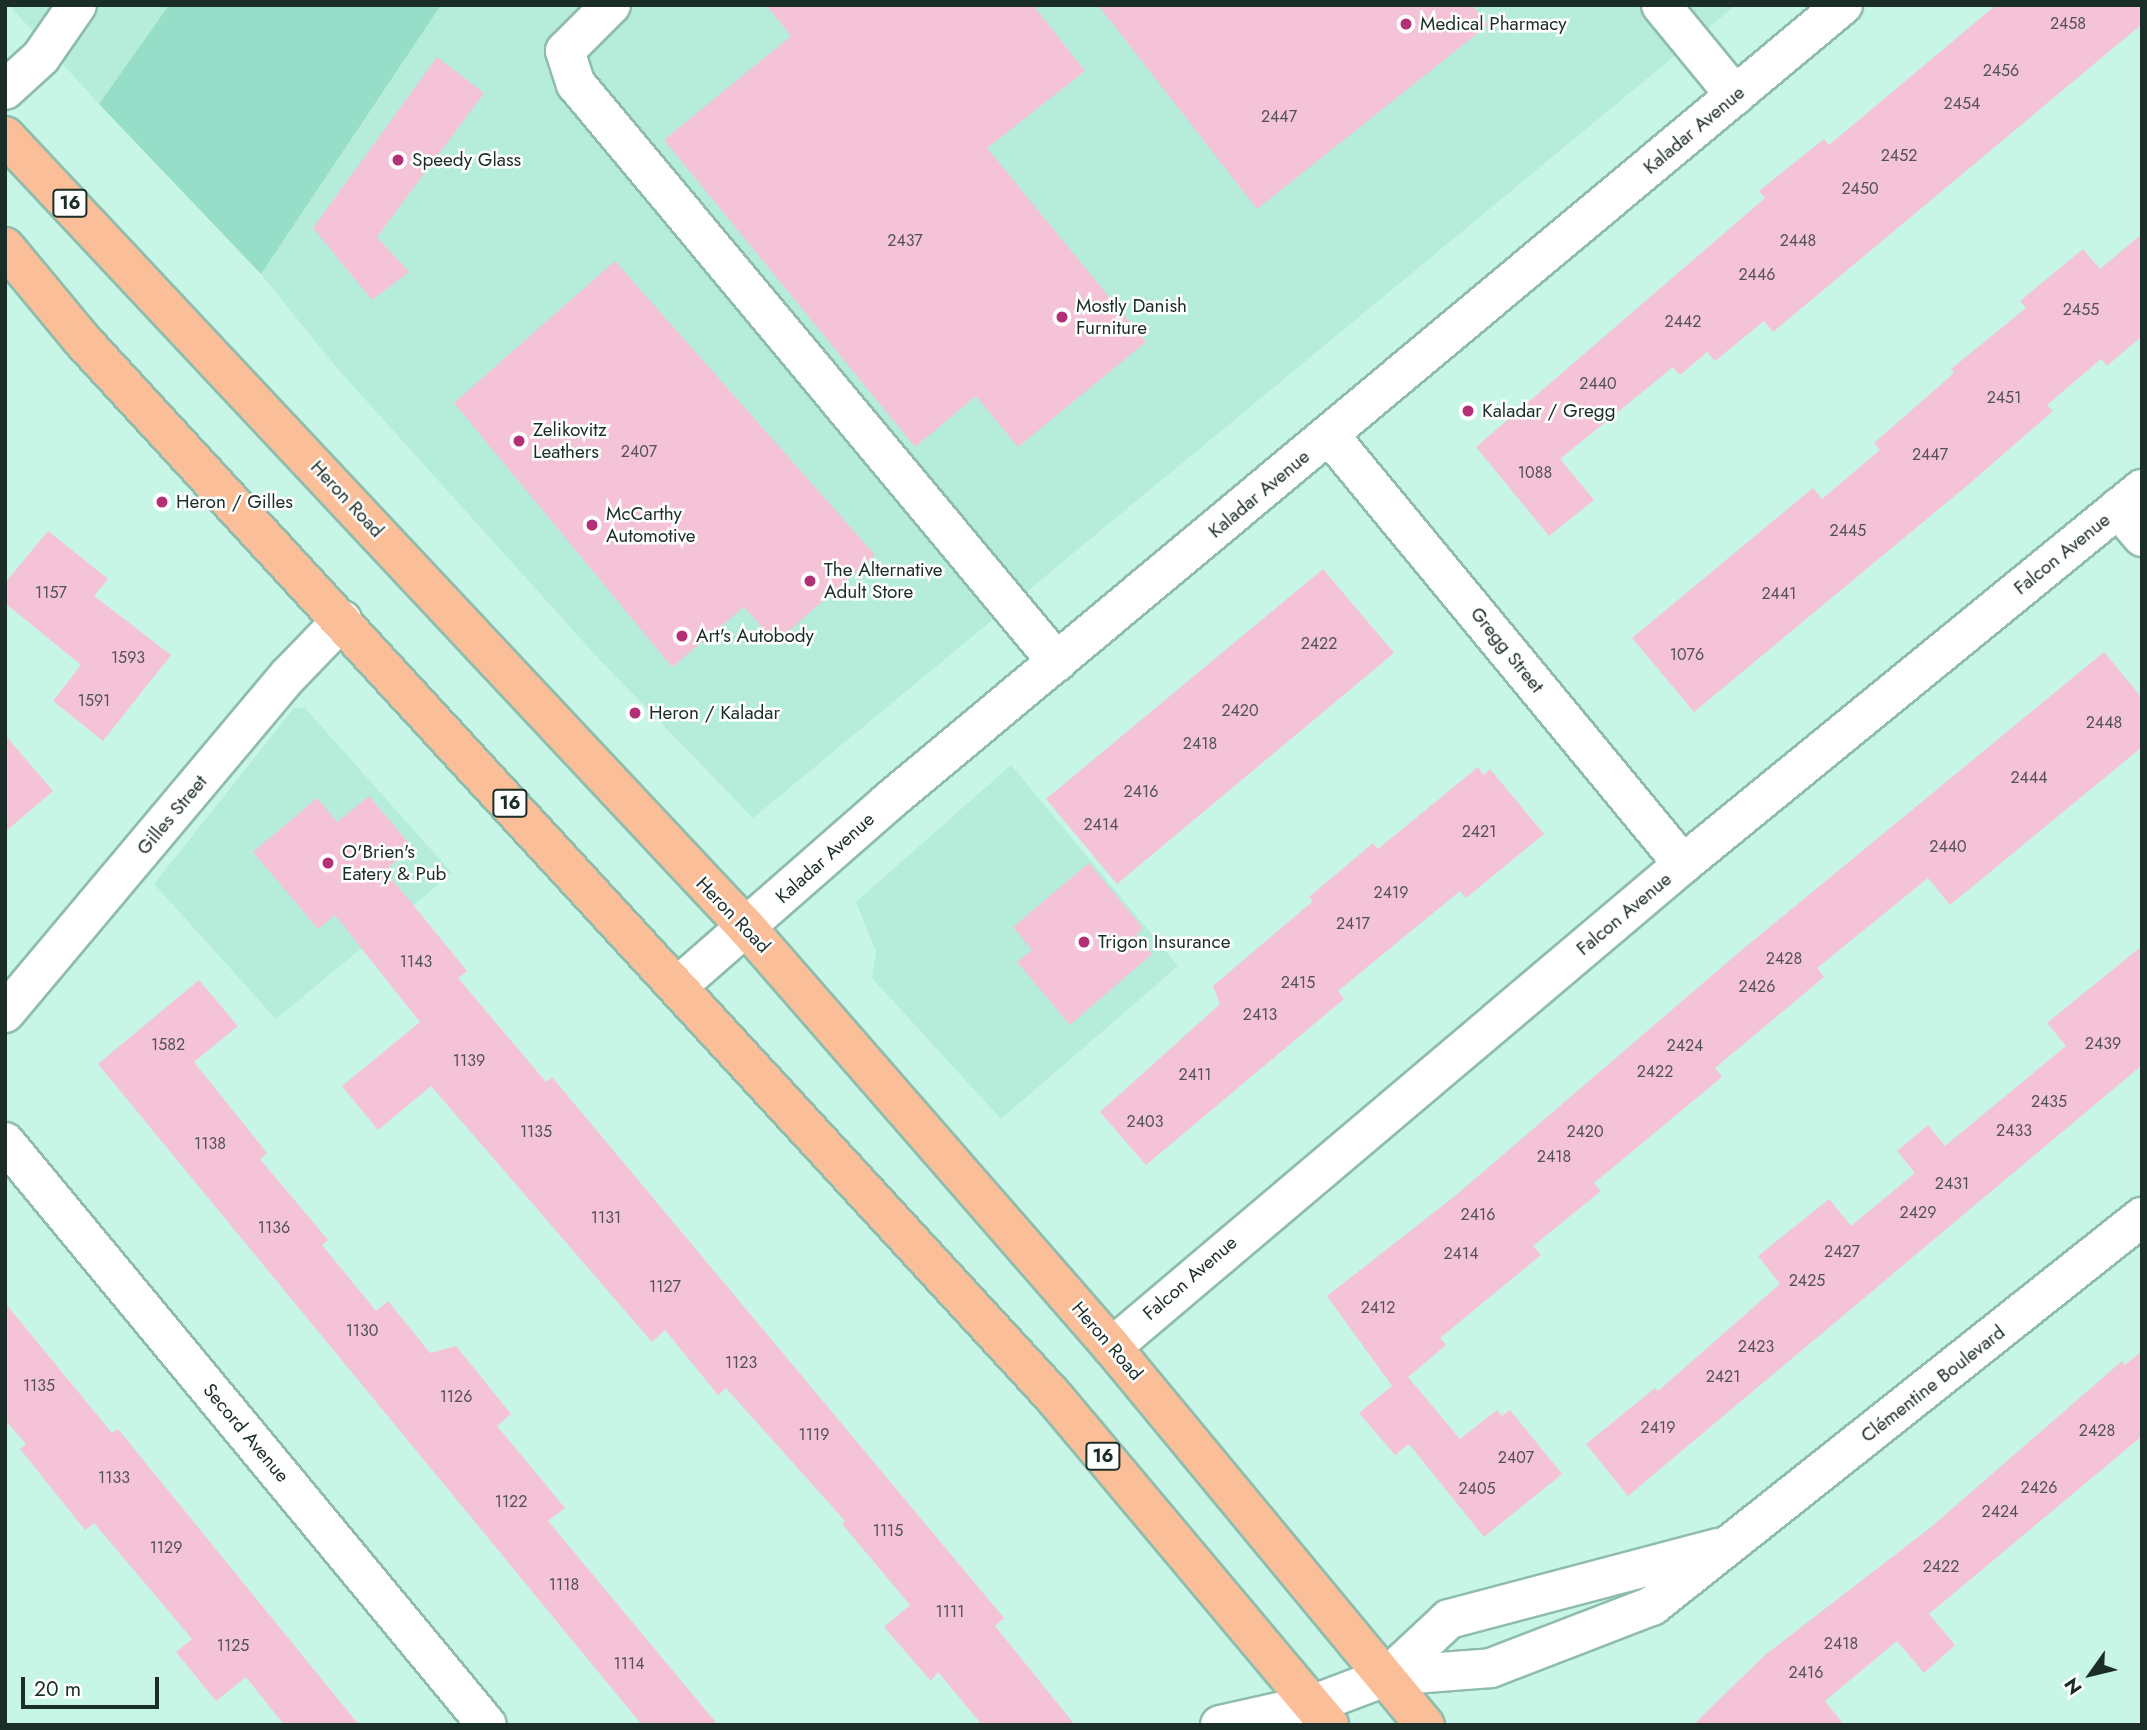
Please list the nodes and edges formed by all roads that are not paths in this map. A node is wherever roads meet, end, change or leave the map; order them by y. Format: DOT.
graph roads {
  1 [pos="77,5"];
  2 [pos="611,5"];
  3 [pos="1661,5"];
  4 [pos="1843,5"];
  5 [pos="5,90"];
  6 [pos="1735,95"];
  7 [pos="5,136"];
  8 [pos="5,247"];
  9 [pos="1330,436"];
  10 [pos="2130,498"];
  11 [pos="2142,537"];
  12 [pos="342,620"];
  13 [pos="1057,662"];
  14 [pos="1683,864"];
  15 [pos="747,928"];
  16 [pos="678,986"];
  17 [pos="5,1013"];
  18 [pos="5,1142"];
  19 [pos="2142,1217"];
  20 [pos="1112,1347"];
  21 [pos="1721,1547"];
  22 [pos="1388,1676"];
  23 [pos="1312,1718"];
  24 [pos="488,1725"];
  25 [pos="1220,1725"];
  26 [pos="1425,1725"];
  1 -- 5 [label="street"];
  2 -- 13 [label="street"];
  3 -- 6 [label="street"];
  4 -- 6 [label="street, Kaladar Avenue"];
  6 -- 9 [label="street, Kaladar Avenue"];
  7 -- 15 [label="main road, Heron Road / 16"];
  8 -- 12 [label="main road, 16"];
  9 -- 13 [label="street, Kaladar Avenue"];
  9 -- 14 [label="street, Gregg Street"];
  10 -- 11 [label="street"];
  10 -- 14 [label="street, Falcon Avenue"];
  12 -- 16 [label="main road, 16"];
  12 -- 17 [label="street, Gilles Street"];
  13 -- 15 [label="street, Kaladar Avenue"];
  14 -- 20 [label="street, Falcon Avenue"];
  15 -- 16 [label="street, Kaladar Avenue"];
  15 -- 20 [label="main road, Heron Road / 16"];
  16 -- 23 [label="main road, 16"];
  18 -- 24 [label="street, Secord Avenue"];
  19 -- 21 [label="street, Clémentine Boulevard"];
  20 -- 22 [label="main road, Heron Road / 16"];
  21 -- 22 [label="street, Clémentine Boulevard"];
  21 -- 22 [label="street, Clémentine Boulevard"];
  22 -- 23 [label="street, Clémentine Boulevard"];
  22 -- 26 [label="main road, Heron Road / 16"];
  23 -- 25 [label="street, Clémentine Boulevard"];
}
